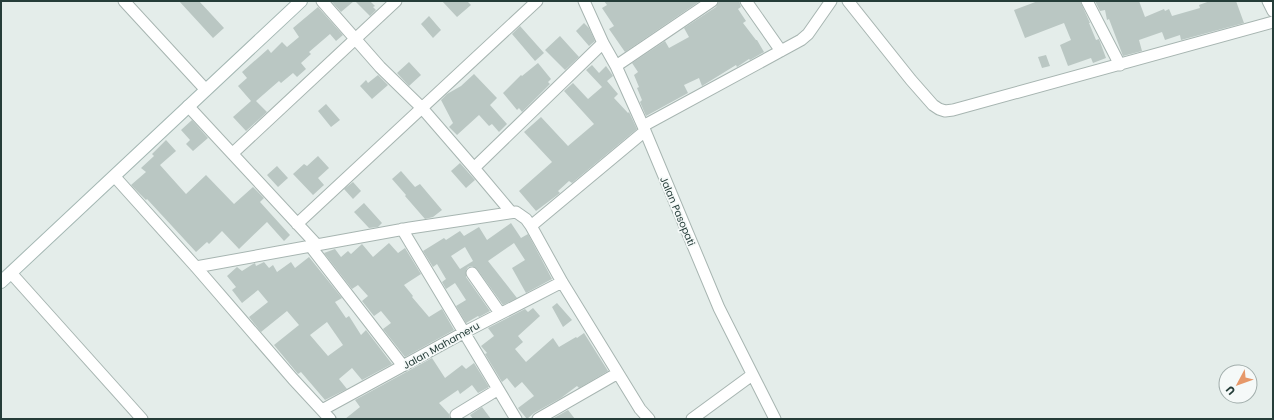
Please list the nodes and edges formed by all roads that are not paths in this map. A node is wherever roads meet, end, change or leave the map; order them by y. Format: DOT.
graph roads {
  1 [pos="124,1"];
  2 [pos="301,1"];
  3 [pos="322,1"];
  4 [pos="396,1"];
  5 [pos="537,1"];
  6 [pos="584,1"];
  7 [pos="712,1"];
  8 [pos="746,1"];
  9 [pos="831,1"];
  10 [pos="848,1"];
  11 [pos="1087,1"];
  12 [pos="1268,1"];
  13 [pos="1273,11"];
  14 [pos="1273,22"];
  15 [pos="356,40"];
  16 [pos="603,43"];
  17 [pos="781,51"];
  18 [pos="1120,65"];
  19 [pos="616,66"];
  20 [pos="206,90"];
  21 [pos="188,106"];
  22 [pos="422,108"];
  23 [pos="644,128"];
  24 [pos="233,153"];
  25 [pos="474,168"];
  26 [pos="115,177"];
  27 [pos="511,212"];
  28 [pos="297,224"];
  29 [pos="531,226"];
  30 [pos="402,229"];
  31 [pos="314,246"];
  32 [pos="196,268"];
  33 [pos="11,273"];
  34 [pos="472,273"];
  35 [pos="1,282"];
  36 [pos="562,282"];
  37 [pos="500,313"];
  38 [pos="463,332"];
  39 [pos="403,366"];
  40 [pos="618,373"];
  41 [pos="752,375"];
  42 [pos="497,390"];
  43 [pos="322,410"];
  44 [pos="456,415"];
  45 [pos="142,419"];
  46 [pos="330,419"];
  47 [pos="516,419"];
  48 [pos="538,419"];
  49 [pos="649,419"];
  50 [pos="692,419"];
  51 [pos="775,419"];
  1 -- 20 [label="street"];
  2 -- 20 [label="main road"];
  3 -- 15 [label="street"];
  4 -- 15 [label="street"];
  5 -- 22 [label="street"];
  6 -- 16 [label="street, Jalan Pasopati"];
  7 -- 19 [label="street"];
  8 -- 17 [label="street"];
  9 -- 17 [label="street"];
  10 -- 18 [label="street"];
  11 -- 18 [label="street"];
  12 -- 13 [label="street"];
  14 -- 18 [label="street"];
  15 -- 22 [label="street"];
  15 -- 24 [label="street"];
  16 -- 19 [label="street, Jalan Pasopati"];
  16 -- 25 [label="street"];
  17 -- 23 [label="street"];
  19 -- 23 [label="street, Jalan Pasopati"];
  20 -- 21 [label="main road"];
  21 -- 24 [label="street"];
  21 -- 26 [label="main road"];
  22 -- 25 [label="street"];
  22 -- 28 [label="street"];
  23 -- 29 [label="street"];
  23 -- 41 [label="street, Jalan Pasopati"];
  24 -- 28 [label="street"];
  25 -- 27 [label="street"];
  26 -- 32 [label="street"];
  26 -- 33 [label="main road"];
  27 -- 29 [label="street"];
  27 -- 30 [label="street"];
  28 -- 31 [label="street"];
  29 -- 36 [label="street"];
  30 -- 31 [label="street"];
  30 -- 38 [label="street"];
  31 -- 32 [label="street"];
  31 -- 39 [label="street"];
  32 -- 43 [label="street"];
  33 -- 35 [label="main road"];
  33 -- 45 [label="street"];
  34 -- 37 [label="street"];
  36 -- 37 [label="street, Jalan Mahameru"];
  36 -- 40 [label="street"];
  37 -- 38 [label="street, Jalan Mahameru"];
  38 -- 39 [label="street, Jalan Mahameru"];
  38 -- 42 [label="street"];
  39 -- 43 [label="street, Jalan Mahameru"];
  40 -- 48 [label="street"];
  40 -- 49 [label="street"];
  41 -- 50 [label="street"];
  41 -- 51 [label="street, Jalan Pasopati"];
  42 -- 44 [label="street"];
  42 -- 47 [label="street"];
  43 -- 46 [label="street"];
}
